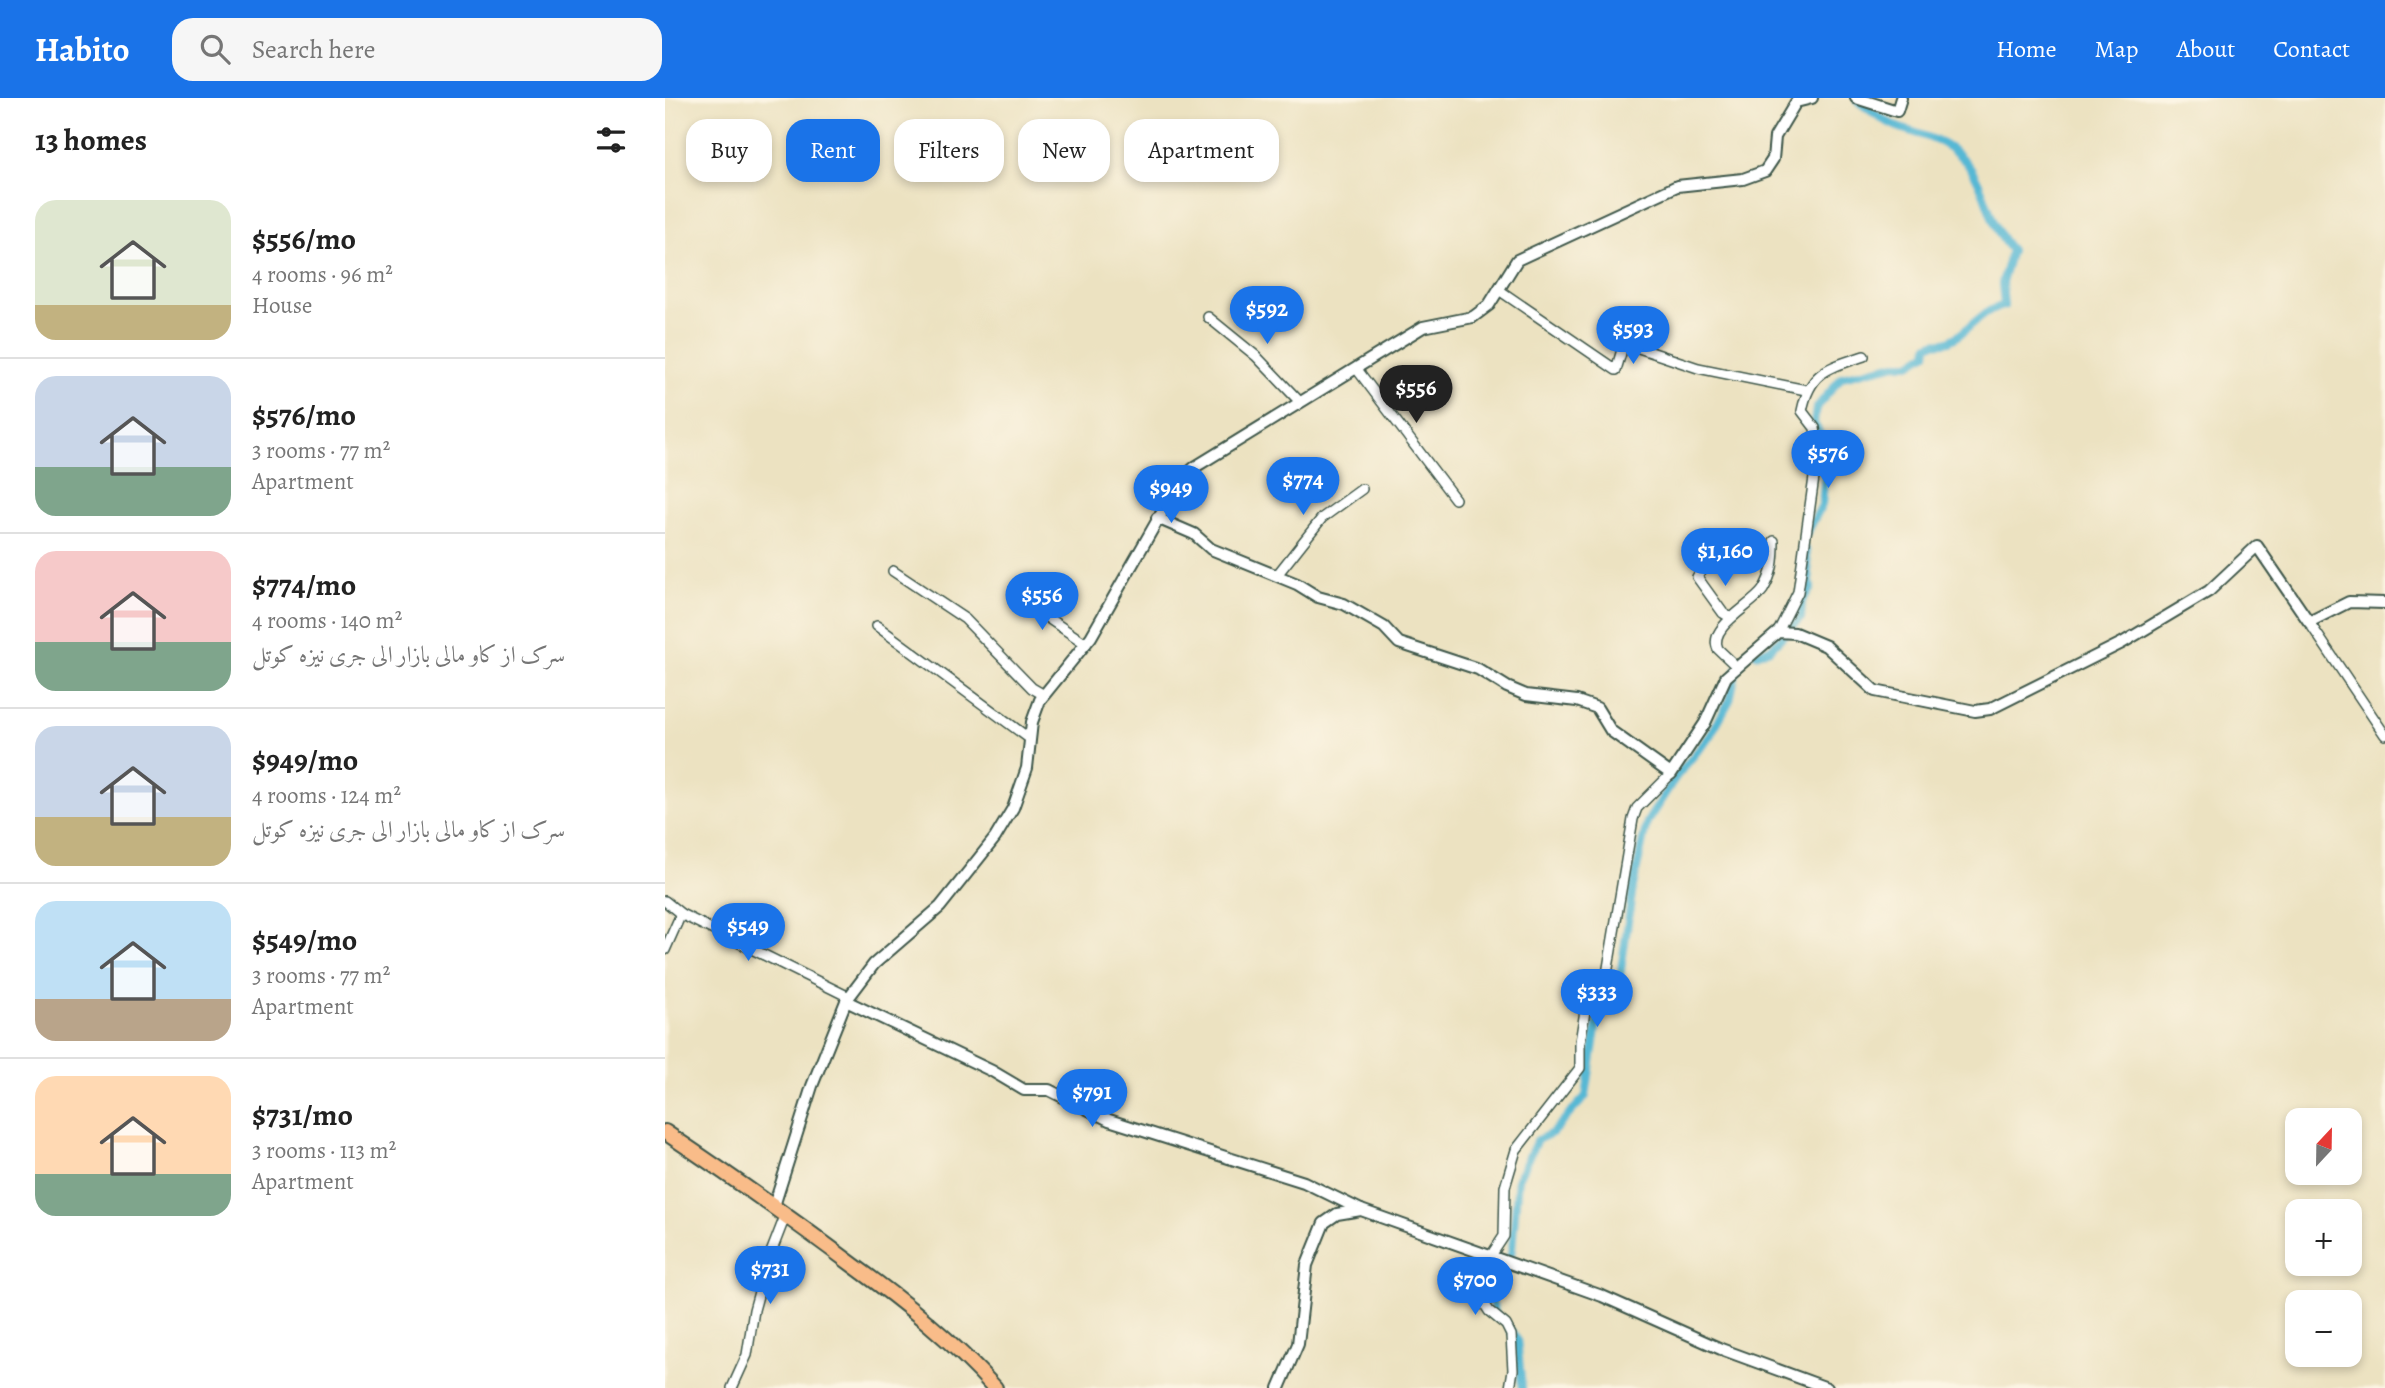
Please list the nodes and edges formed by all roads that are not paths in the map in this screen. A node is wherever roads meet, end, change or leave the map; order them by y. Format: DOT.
graph roads {
  1 [pos="1812,98"];
  2 [pos="1856,98"];
  3 [pos="1901,98"];
  4 [pos="1795,100"];
  5 [pos="1499,290"];
  6 [pos="1208,317"];
  7 [pos="1864,356"];
  8 [pos="1356,368"];
  9 [pos="1806,390"];
  10 [pos="1300,402"];
  11 [pos="1362,489"];
  12 [pos="1455,499"];
  13 [pos="1157,518"];
  14 [pos="1773,541"];
  15 [pos="1707,562"];
  16 [pos="893,571"];
  17 [pos="1277,575"];
  18 [pos="1023,593"];
  19 [pos="2385,603"];
  20 [pos="1731,618"];
  21 [pos="2309,622"];
  22 [pos="877,626"];
  23 [pos="1778,632"];
  24 [pos="1086,644"];
  25 [pos="1737,666"];
  26 [pos="1044,695"];
  27 [pos="2385,735"];
  28 [pos="1030,740"];
  29 [pos="1671,774"];
  30 [pos="665,901"];
  31 [pos="681,914"];
  32 [pos="665,950"];
  33 [pos="848,999"];
  34 [pos="665,1132"];
  35 [pos="780,1210"];
  36 [pos="1361,1210"];
  37 [pos="1489,1256"];
  38 [pos="732,1388"];
  39 [pos="995,1388"];
  40 [pos="1279,1388"];
  41 [pos="1510,1388"];
  42 [pos="1827,1388"];
  1 -- 4 [label="street"];
  2 -- 3 [label="street"];
  4 -- 5 [label="street"];
  5 -- 8 [label="street"];
  5 -- 9 [label="street"];
  6 -- 10 [label="street"];
  7 -- 9 [label="street"];
  8 -- 10 [label="street"];
  8 -- 12 [label="street"];
  9 -- 23 [label="street"];
  10 -- 13 [label="street"];
  11 -- 17 [label="street"];
  13 -- 17 [label="street"];
  13 -- 24 [label="street"];
  14 -- 20 [label="street"];
  15 -- 20 [label="street"];
  16 -- 26 [label="street"];
  17 -- 29 [label="street"];
  18 -- 24 [label="street"];
  19 -- 21 [label="street"];
  20 -- 25 [label="street"];
  21 -- 23 [label="street"];
  21 -- 27 [label="street"];
  22 -- 28 [label="street"];
  23 -- 25 [label="street"];
  24 -- 26 [label="street"];
  25 -- 29 [label="street"];
  26 -- 28 [label="street"];
  28 -- 33 [label="street"];
  29 -- 37 [label="street"];
  30 -- 31 [label="street"];
  31 -- 32 [label="street"];
  31 -- 33 [label="street"];
  33 -- 35 [label="street"];
  33 -- 36 [label="street"];
  34 -- 35 [label="main road"];
  35 -- 38 [label="street"];
  35 -- 39 [label="main road"];
  36 -- 37 [label="street"];
  36 -- 40 [label="street"];
  37 -- 41 [label="street"];
  37 -- 42 [label="street"];
}
